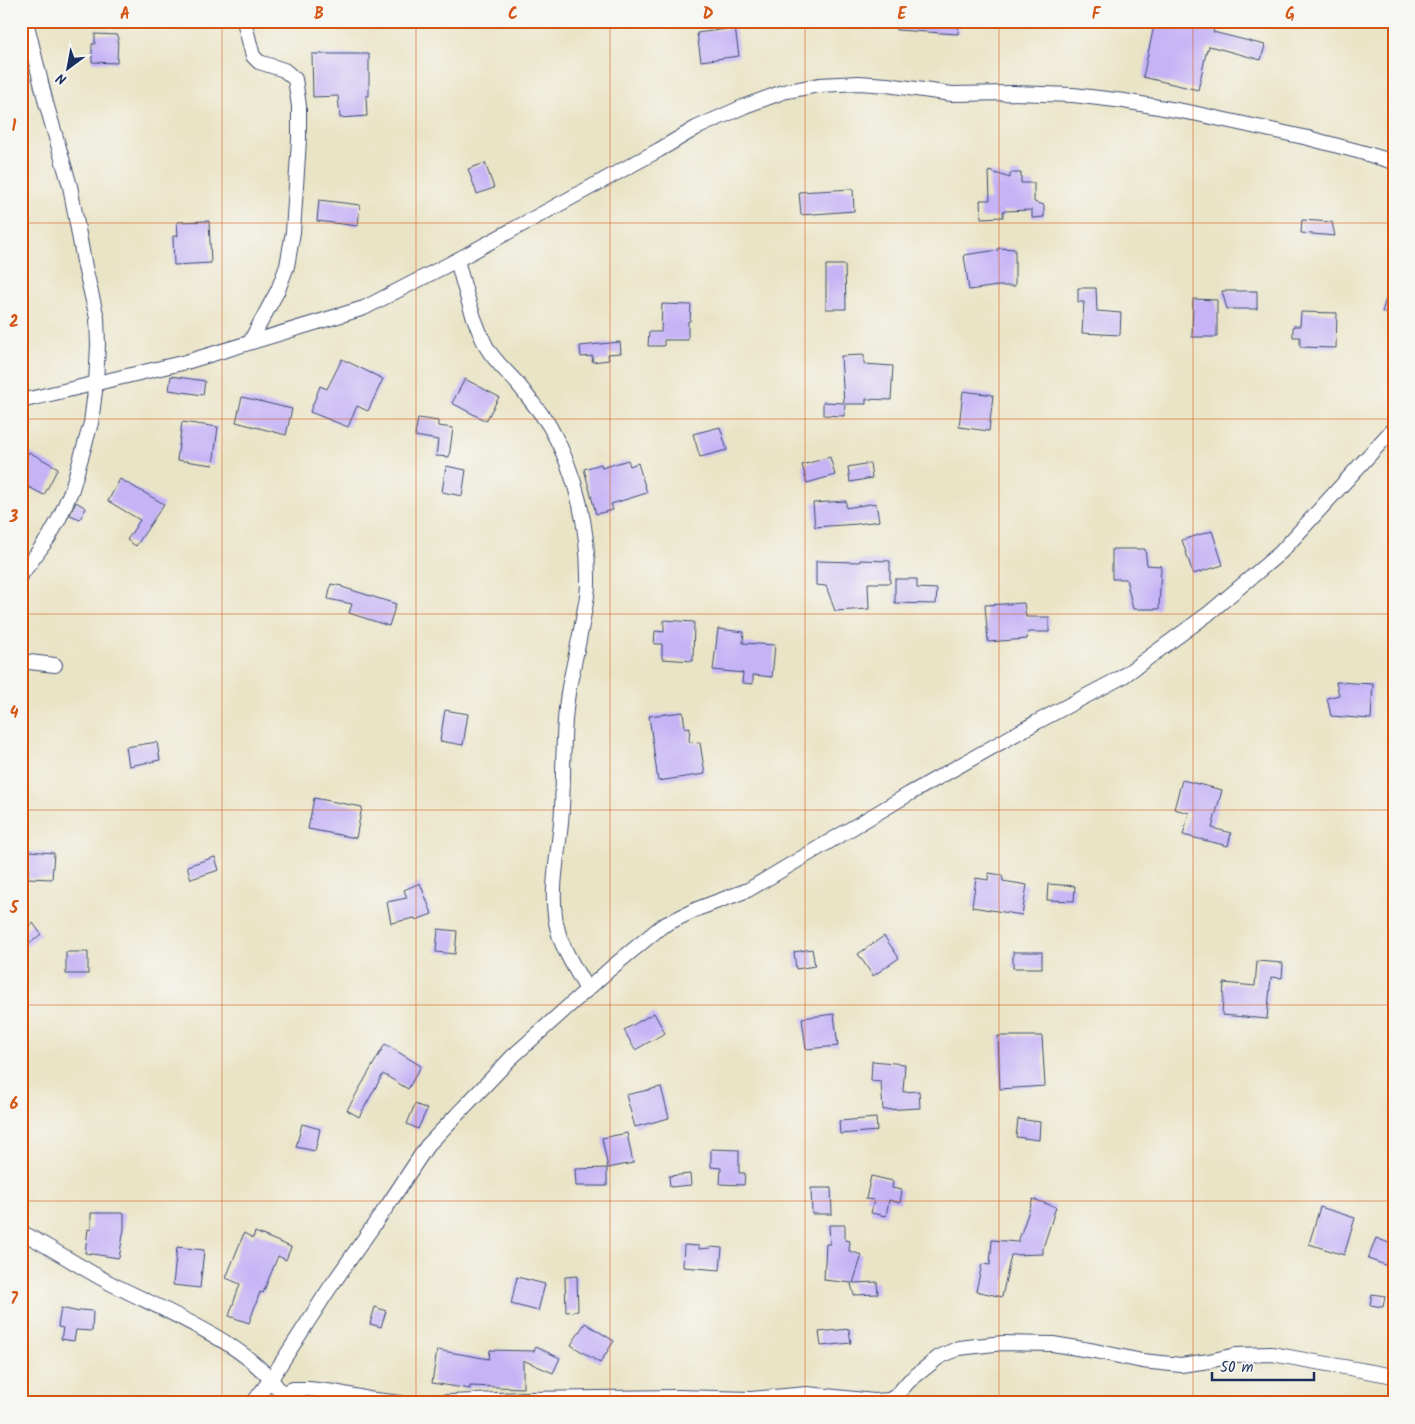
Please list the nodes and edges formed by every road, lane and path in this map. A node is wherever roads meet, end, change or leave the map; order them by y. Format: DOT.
graph roads {
  1 [pos="26,21"];
  2 [pos="244,21"];
  3 [pos="1394,162"];
  4 [pos="457,260"];
  5 [pos="250,342"];
  6 [pos="96,383"];
  7 [pos="21,401"];
  8 [pos="1394,428"];
  9 [pos="21,575"];
  10 [pos="21,660"];
  11 [pos="55,665"];
  12 [pos="587,990"];
  13 [pos="21,1232"];
  14 [pos="1392,1375"];
  15 [pos="271,1380"];
  16 [pos="284,1398"];
  17 [pos="890,1401"];
  18 [pos="253,1403"];
  19 [pos="401,1403"];
  20 [pos="427,1403"];
  1 -- 6 [label="street"];
  2 -- 5 [label="street"];
  3 -- 4 [label="street"];
  4 -- 5 [label="street"];
  4 -- 12 [label="street"];
  5 -- 6 [label="street"];
  6 -- 7 [label="street"];
  6 -- 9 [label="street"];
  8 -- 12 [label="street"];
  10 -- 11 [label="street"];
  12 -- 15 [label="street"];
  13 -- 15 [label="street"];
  14 -- 17 [label="street"];
  15 -- 16 [label="street"];
  15 -- 18 [label="street"];
  16 -- 19 [label="street"];
  17 -- 20 [label="street"];
}
